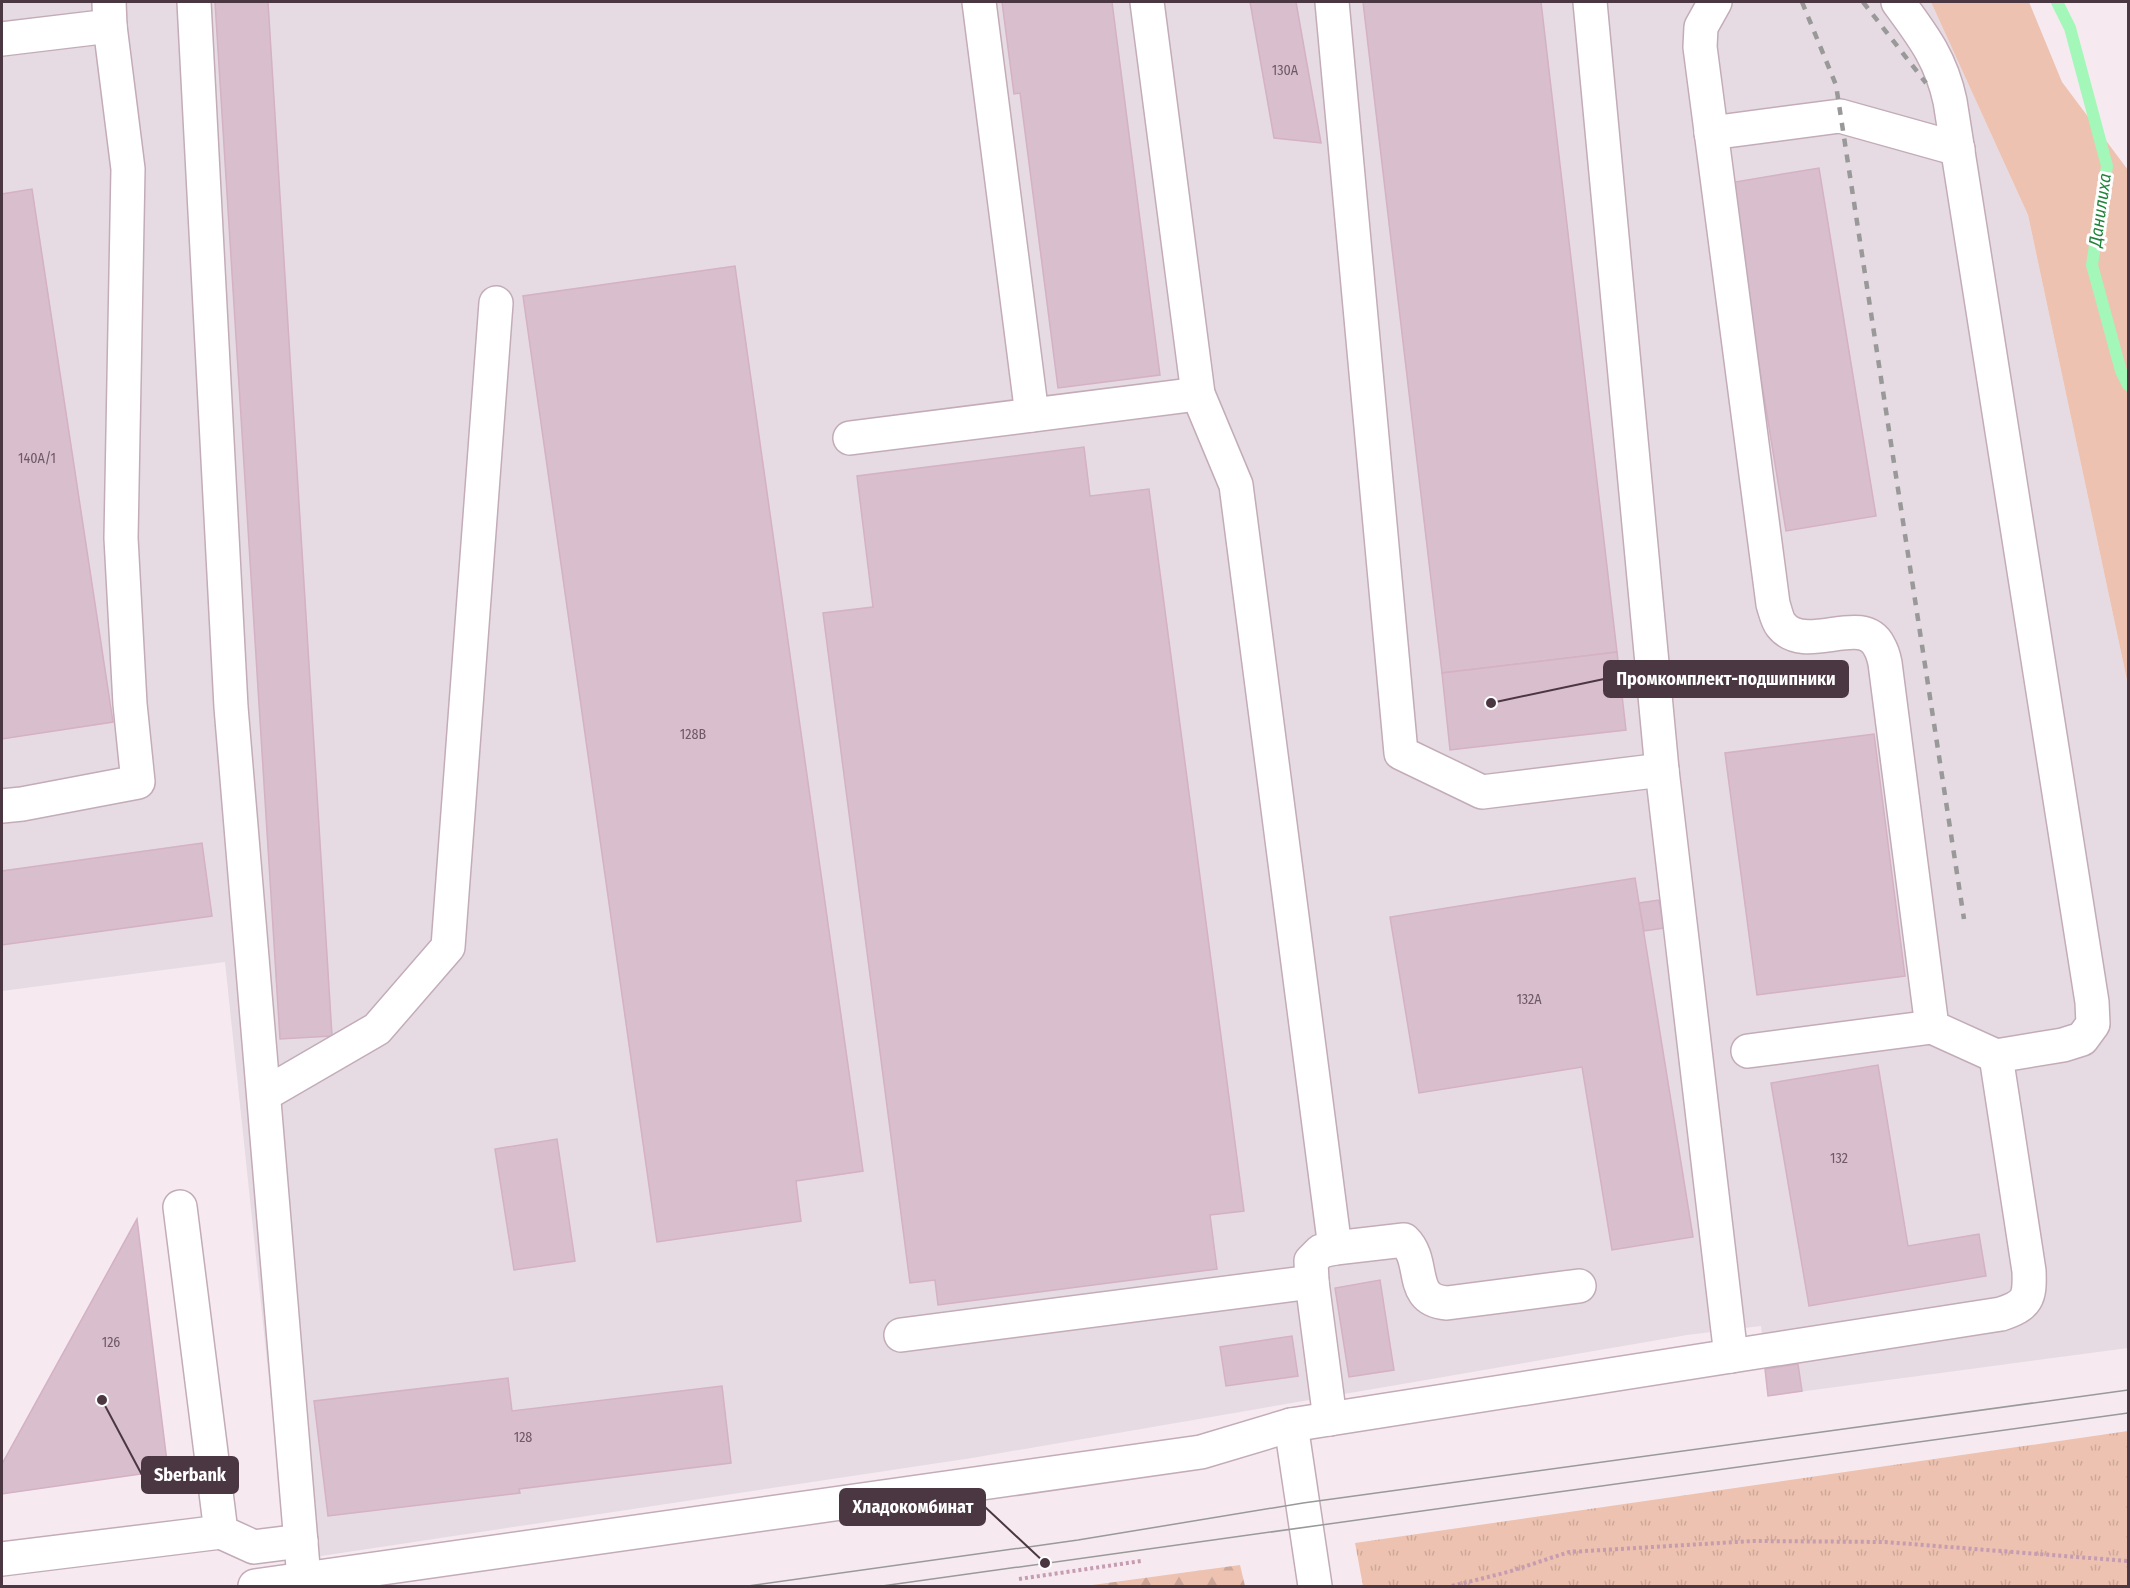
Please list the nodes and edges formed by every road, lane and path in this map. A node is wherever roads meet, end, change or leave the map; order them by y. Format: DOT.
graph roads {
  1 [pos="194,2"];
  2 [pos="979,2"];
  3 [pos="1147,2"];
  4 [pos="1332,2"];
  5 [pos="1590,2"];
  6 [pos="1715,2"];
  7 [pos="1898,2"];
  8 [pos="110,14"];
  9 [pos="2,39"];
  10 [pos="1711,133"];
  11 [pos="1959,149"];
  12 [pos="496,303"];
  13 [pos="1198,394"];
  14 [pos="1032,415"];
  15 [pos="850,438"];
  16 [pos="1662,770"];
  17 [pos="2,806"];
  18 [pos="1932,1026"];
  19 [pos="1748,1051"];
  20 [pos="1996,1056"];
  21 [pos="265,1094"];
  22 [pos="180,1207"];
  23 [pos="1335,1248"];
  24 [pos="1312,1282"];
  25 [pos="1579,1286"];
  26 [pos="901,1335"];
  27 [pos="1731,1356"];
  28 [pos="1330,1419"];
  29 [pos="1291,1425"];
  30 [pos="220,1532"];
  31 [pos="301,1541"];
  32 [pos="2,1559"];
  33 [pos="2128,1561"];
  34 [pos="1141,1562"];
  35 [pos="1019,1578"];
  36 [pos="304,1580"];
  37 [pos="255,1587"];
  38 [pos="1315,1587"];
  39 [pos="1452,1587"];
  1 -- 21 [label="lane"];
  2 -- 14 [label="lane"];
  3 -- 13 [label="lane"];
  4 -- 16 [label="lane"];
  5 -- 16 [label="lane"];
  6 -- 10 [label="lane"];
  7 -- 11 [label="lane"];
  8 -- 9 [label="lane"];
  8 -- 17 [label="lane"];
  10 -- 11 [label="lane"];
  10 -- 18 [label="lane"];
  11 -- 20 [label="lane"];
  12 -- 21 [label="lane"];
  13 -- 14 [label="lane"];
  13 -- 23 [label="lane"];
  14 -- 15 [label="lane"];
  16 -- 27 [label="lane"];
  18 -- 19 [label="lane"];
  18 -- 20 [label="lane"];
  20 -- 27 [label="lane"];
  21 -- 31 [label="lane"];
  22 -- 30 [label="lane"];
  23 -- 24 [label="lane"];
  23 -- 25 [label="lane"];
  24 -- 26 [label="lane"];
  24 -- 28 [label="lane"];
  27 -- 28 [label="lane"];
  28 -- 29 [label="lane"];
  29 -- 36 [label="lane"];
  29 -- 38 [label="lane"];
  30 -- 31 [label="lane"];
  30 -- 32 [label="lane"];
  31 -- 36 [label="lane"];
  33 -- 39 [label="path"];
  34 -- 35 [label="path"];
  36 -- 37 [label="lane"];
}
